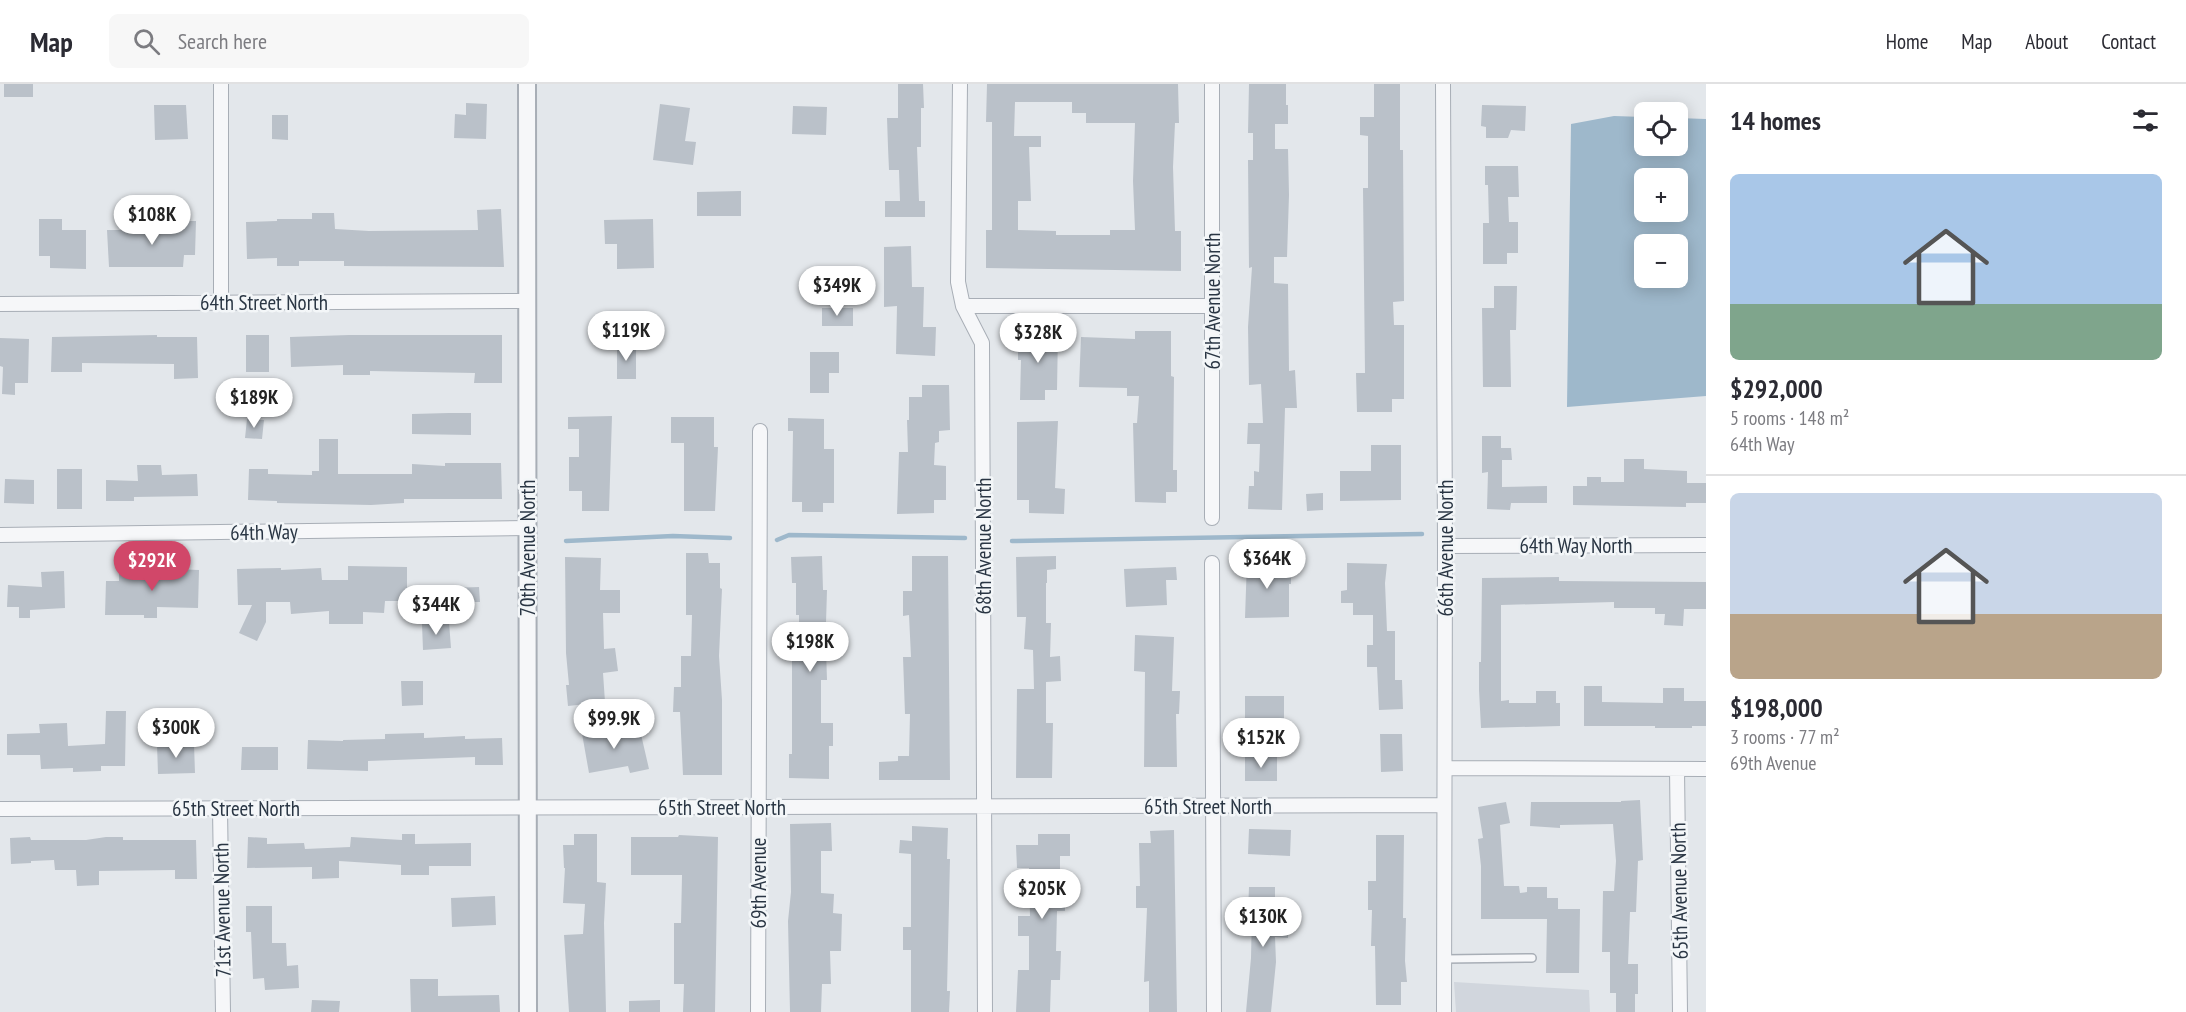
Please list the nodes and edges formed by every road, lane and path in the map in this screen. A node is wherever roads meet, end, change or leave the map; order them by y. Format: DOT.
graph roads {
  1 [pos="221,84"];
  2 [pos="527,84"];
  3 [pos="960,84"];
  4 [pos="1212,84"];
  5 [pos="1443,84"];
  6 [pos="527,301"];
  7 [pos="221,302"];
  8 [pos="0,304"];
  9 [pos="963,306"];
  10 [pos="1212,306"];
  11 [pos="760,431"];
  12 [pos="1212,518"];
  13 [pos="527,528"];
  14 [pos="0,535"];
  15 [pos="1706,545"];
  16 [pos="1445,546"];
  17 [pos="1212,563"];
  18 [pos="1445,768"];
  19 [pos="1706,769"];
  20 [pos="1677,770"];
  21 [pos="1444,805"];
  22 [pos="985,806"];
  23 [pos="1213,806"];
  24 [pos="528,807"];
  25 [pos="758,807"];
  26 [pos="220,808"];
  27 [pos="0,809"];
  28 [pos="1532,958"];
  29 [pos="1444,959"];
  30 [pos="223,1012"];
  31 [pos="528,1012"];
  32 [pos="758,1012"];
  33 [pos="985,1012"];
  34 [pos="1214,1012"];
  35 [pos="1444,1012"];
  36 [pos="1680,1012"];
  1 -- 7 [label="street"];
  2 -- 6 [label="street, 70th Avenue North"];
  3 -- 9 [label="street, 68th Avenue North"];
  4 -- 10 [label="street, 67th Avenue North"];
  5 -- 16 [label="street, 66th Avenue North"];
  6 -- 7 [label="street, 64th Street North"];
  6 -- 13 [label="street, 70th Avenue North"];
  7 -- 8 [label="street, 64th Street North"];
  9 -- 10 [label="street"];
  9 -- 22 [label="street, 68th Avenue North"];
  10 -- 12 [label="street, 67th Avenue North"];
  11 -- 25 [label="street, 69th Avenue"];
  13 -- 14 [label="street, 64th Way"];
  13 -- 24 [label="street, 70th Avenue North"];
  15 -- 16 [label="street, 64th Way North"];
  16 -- 18 [label="street, 66th Avenue North"];
  17 -- 23 [label="street"];
  18 -- 20 [label="street"];
  18 -- 21 [label="street, 66th Avenue North"];
  19 -- 20 [label="street"];
  20 -- 36 [label="street, 65th Avenue North"];
  21 -- 23 [label="street, 65th Street North"];
  21 -- 29 [label="street, 66th Avenue North"];
  22 -- 23 [label="street, 65th Street North"];
  22 -- 25 [label="street, 65th Street North"];
  22 -- 33 [label="street, 68th Avenue North"];
  23 -- 34 [label="street"];
  24 -- 25 [label="street, 65th Street North"];
  24 -- 26 [label="street, 65th Street North"];
  24 -- 31 [label="street, 70th Avenue North"];
  25 -- 32 [label="street, 69th Avenue"];
  26 -- 27 [label="street, 65th Street North"];
  26 -- 30 [label="street, 71st Avenue North"];
  28 -- 29 [label="lane"];
  29 -- 35 [label="street, 66th Avenue North"];
}
